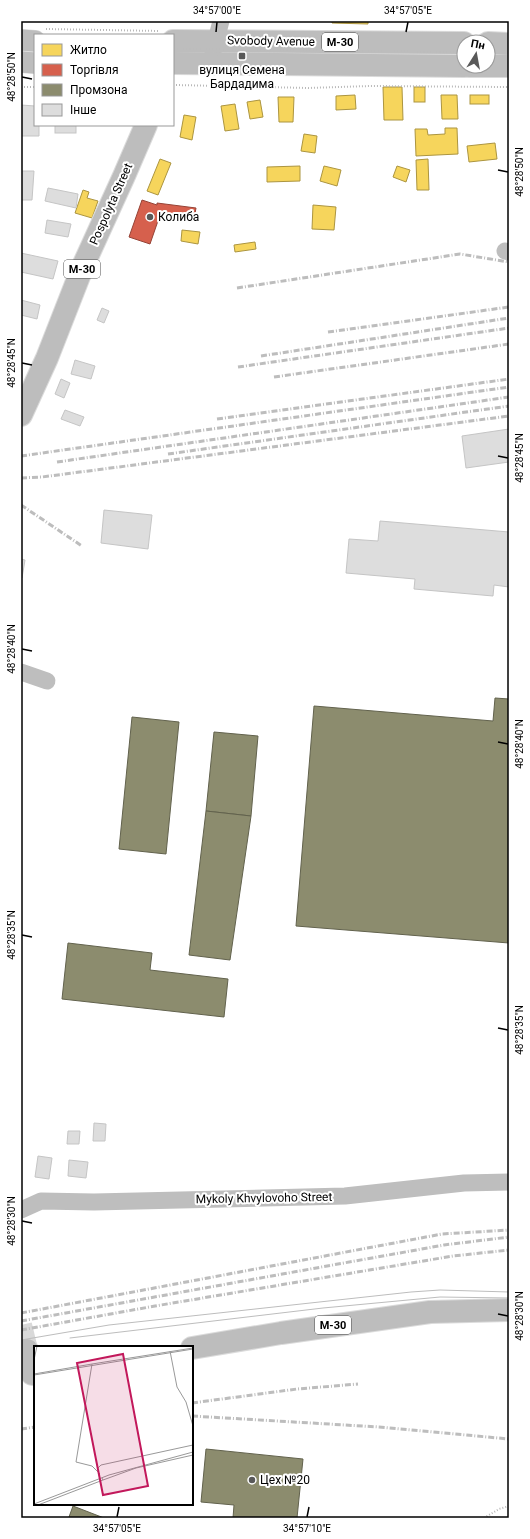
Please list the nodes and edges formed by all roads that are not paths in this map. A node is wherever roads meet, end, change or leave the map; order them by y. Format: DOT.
graph roads {
  1 [pos="218,31"];
  2 [pos="21,40"];
  3 [pos="34,41"];
  4 [pos="174,41"];
  5 [pos="456,43"];
  6 [pos="496,43"];
  7 [pos="509,44"];
  8 [pos="21,62"];
  9 [pos="34,63"];
  10 [pos="174,64"];
  11 [pos="212,64"];
  12 [pos="456,66"];
  13 [pos="496,66"];
  14 [pos="509,66"];
  15 [pos="146,126"];
  16 [pos="21,415"];
  17 [pos="21,672"];
  18 [pos="47,681"];
  19 [pos="509,1182"];
  20 [pos="21,1210"];
  21 [pos="509,1310"];
  22 [pos="193,1348"];
  23 [pos="28,1350"];
  24 [pos="29,1375"];
  1 -- 4 [label="highway, Svobody Avenue / М-30"];
  1 -- 5 [label="highway, Svobody Avenue / М-30"];
  1 -- 11 [label="street"];
  2 -- 3 [label="main road"];
  6 -- 7 [label="highway"];
  8 -- 9 [label="main road"];
  10 -- 11 [label="highway, Svobody Avenue / М-30"];
  11 -- 12 [label="highway, Svobody Avenue / М-30"];
  13 -- 14 [label="highway"];
  15 -- 16 [label="highway, Pospolyta Street / М-30"];
  17 -- 18 [label="street"];
  19 -- 20 [label="street, Mykoly Khvylovoho Street"];
  21 -- 22 [label="highway, М-30"];
  23 -- 24 [label="highway"];
}
